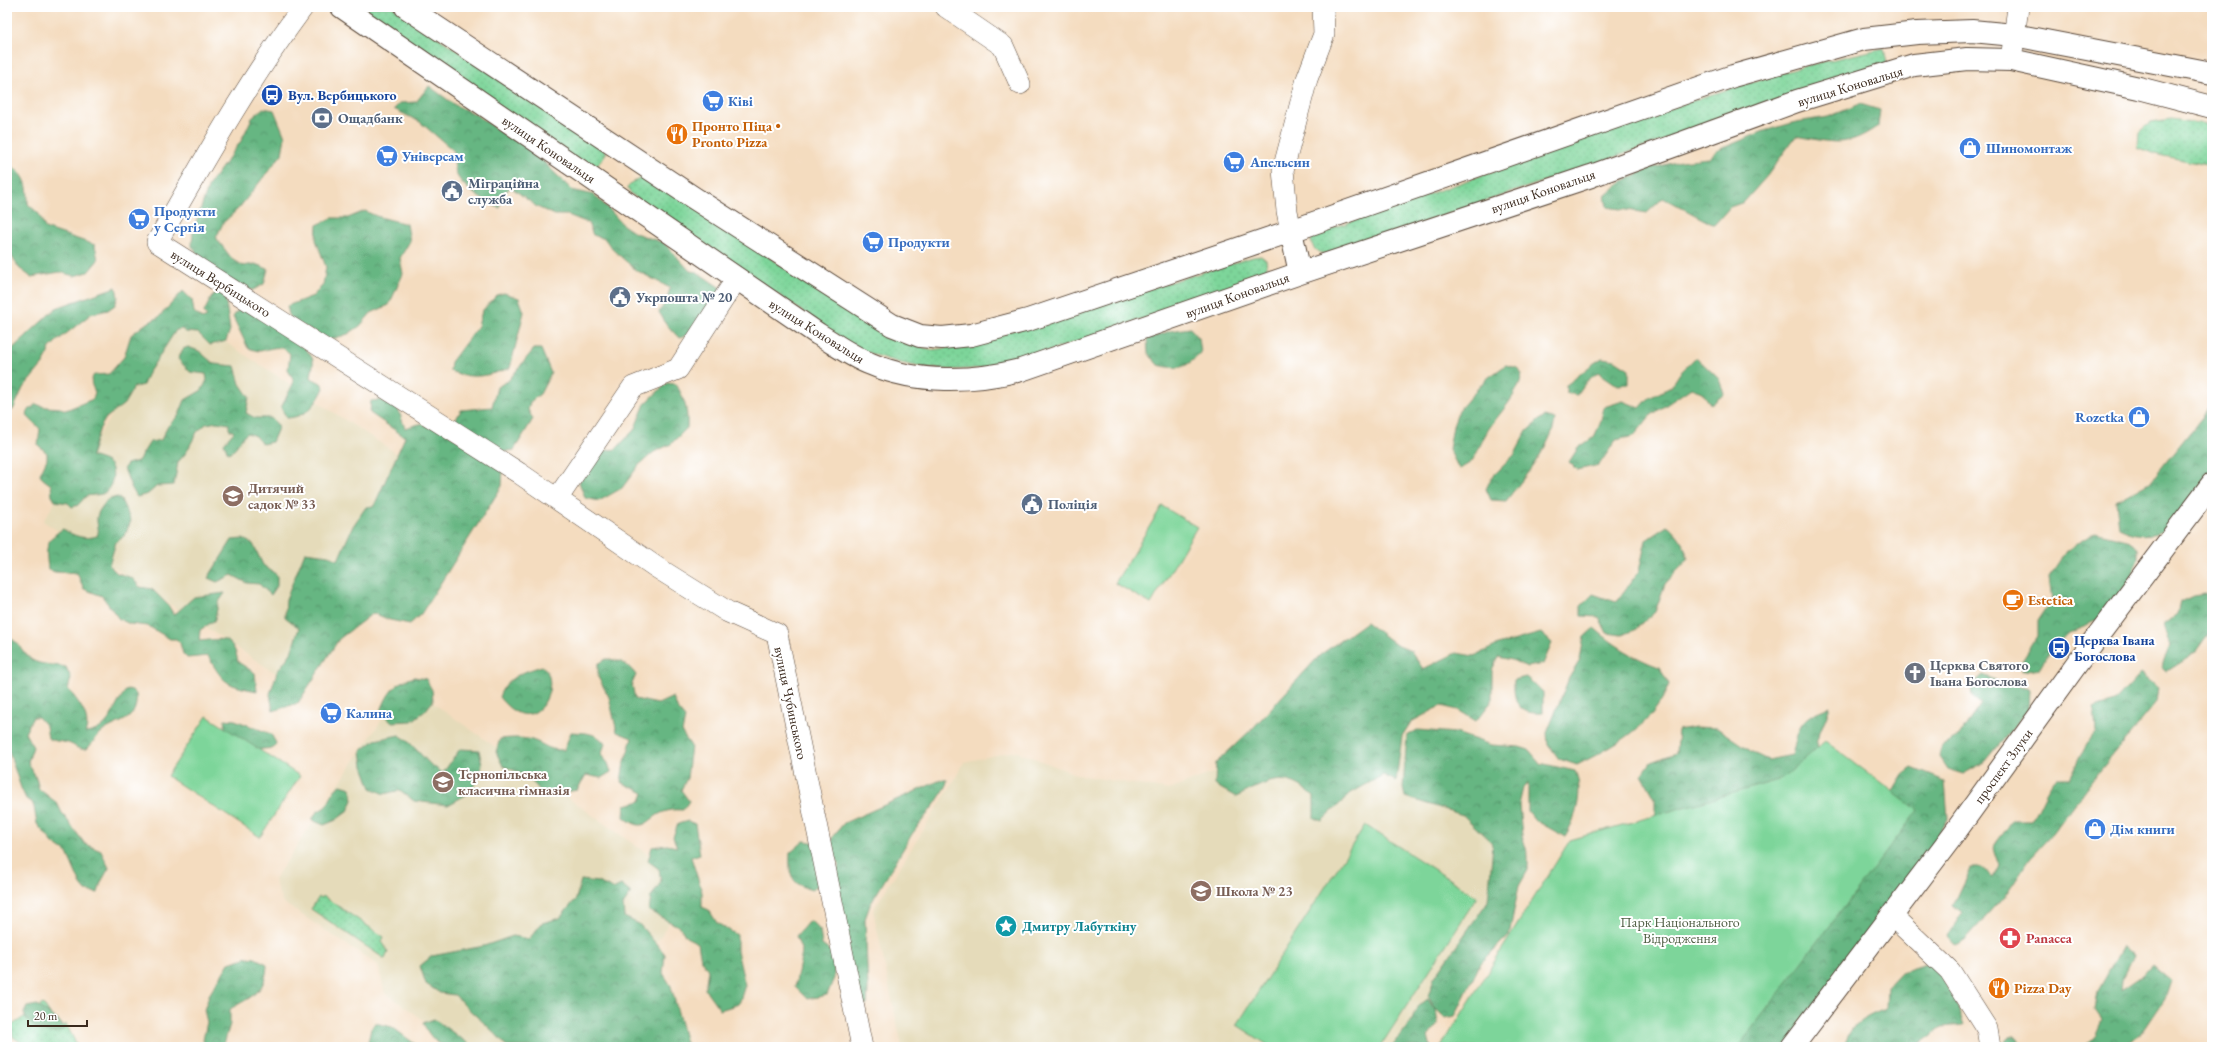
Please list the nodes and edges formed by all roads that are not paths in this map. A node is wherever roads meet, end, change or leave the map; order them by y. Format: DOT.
graph roads {
  1 [pos="303,7"];
  2 [pos="342,7"];
  3 [pos="406,7"];
  4 [pos="946,7"];
  5 [pos="1323,7"];
  6 [pos="2018,7"];
  7 [pos="1917,33"];
  8 [pos="2014,35"];
  9 [pos="2011,60"];
  10 [pos="2146,60"];
  11 [pos="1914,65"];
  12 [pos="2212,73"];
  13 [pos="1020,84"];
  14 [pos="2139,88"];
  15 [pos="2212,107"];
  16 [pos="1291,231"];
  17 [pos="1300,273"];
  18 [pos="737,278"];
  19 [pos="519,473"];
  20 [pos="2212,484"];
  21 [pos="557,499"];
  22 [pos="1892,915"];
  23 [pos="862,1047"];
  24 [pos="1792,1047"];
  25 [pos="1990,1047"];
  1 -- 19 [label="street, вулиця Вербицького"];
  2 -- 18 [label="main road, вулиця Коновальця"];
  3 -- 16 [label="main road"];
  4 -- 13 [label="street"];
  5 -- 16 [label="street"];
  6 -- 8 [label="street"];
  7 -- 8 [label="main road"];
  7 -- 11 [label="main road"];
  7 -- 16 [label="main road"];
  8 -- 9 [label="street"];
  8 -- 10 [label="main road"];
  9 -- 11 [label="main road, вулиця Коновальця"];
  9 -- 14 [label="main road, вулиця Коновальця"];
  10 -- 12 [label="main road"];
  10 -- 14 [label="main road"];
  11 -- 17 [label="main road, вулиця Коновальця"];
  14 -- 15 [label="main road, вулиця Коновальця"];
  16 -- 17 [label="main road"];
  17 -- 18 [label="main road, вулиця Коновальця"];
  18 -- 21 [label="street"];
  19 -- 21 [label="street, вулиця Чубинського"];
  20 -- 22 [label="main road, проспект Злуки"];
  21 -- 23 [label="street, вулиця Чубинського"];
  22 -- 24 [label="main road, проспект Злуки"];
  22 -- 25 [label="street"];
}
